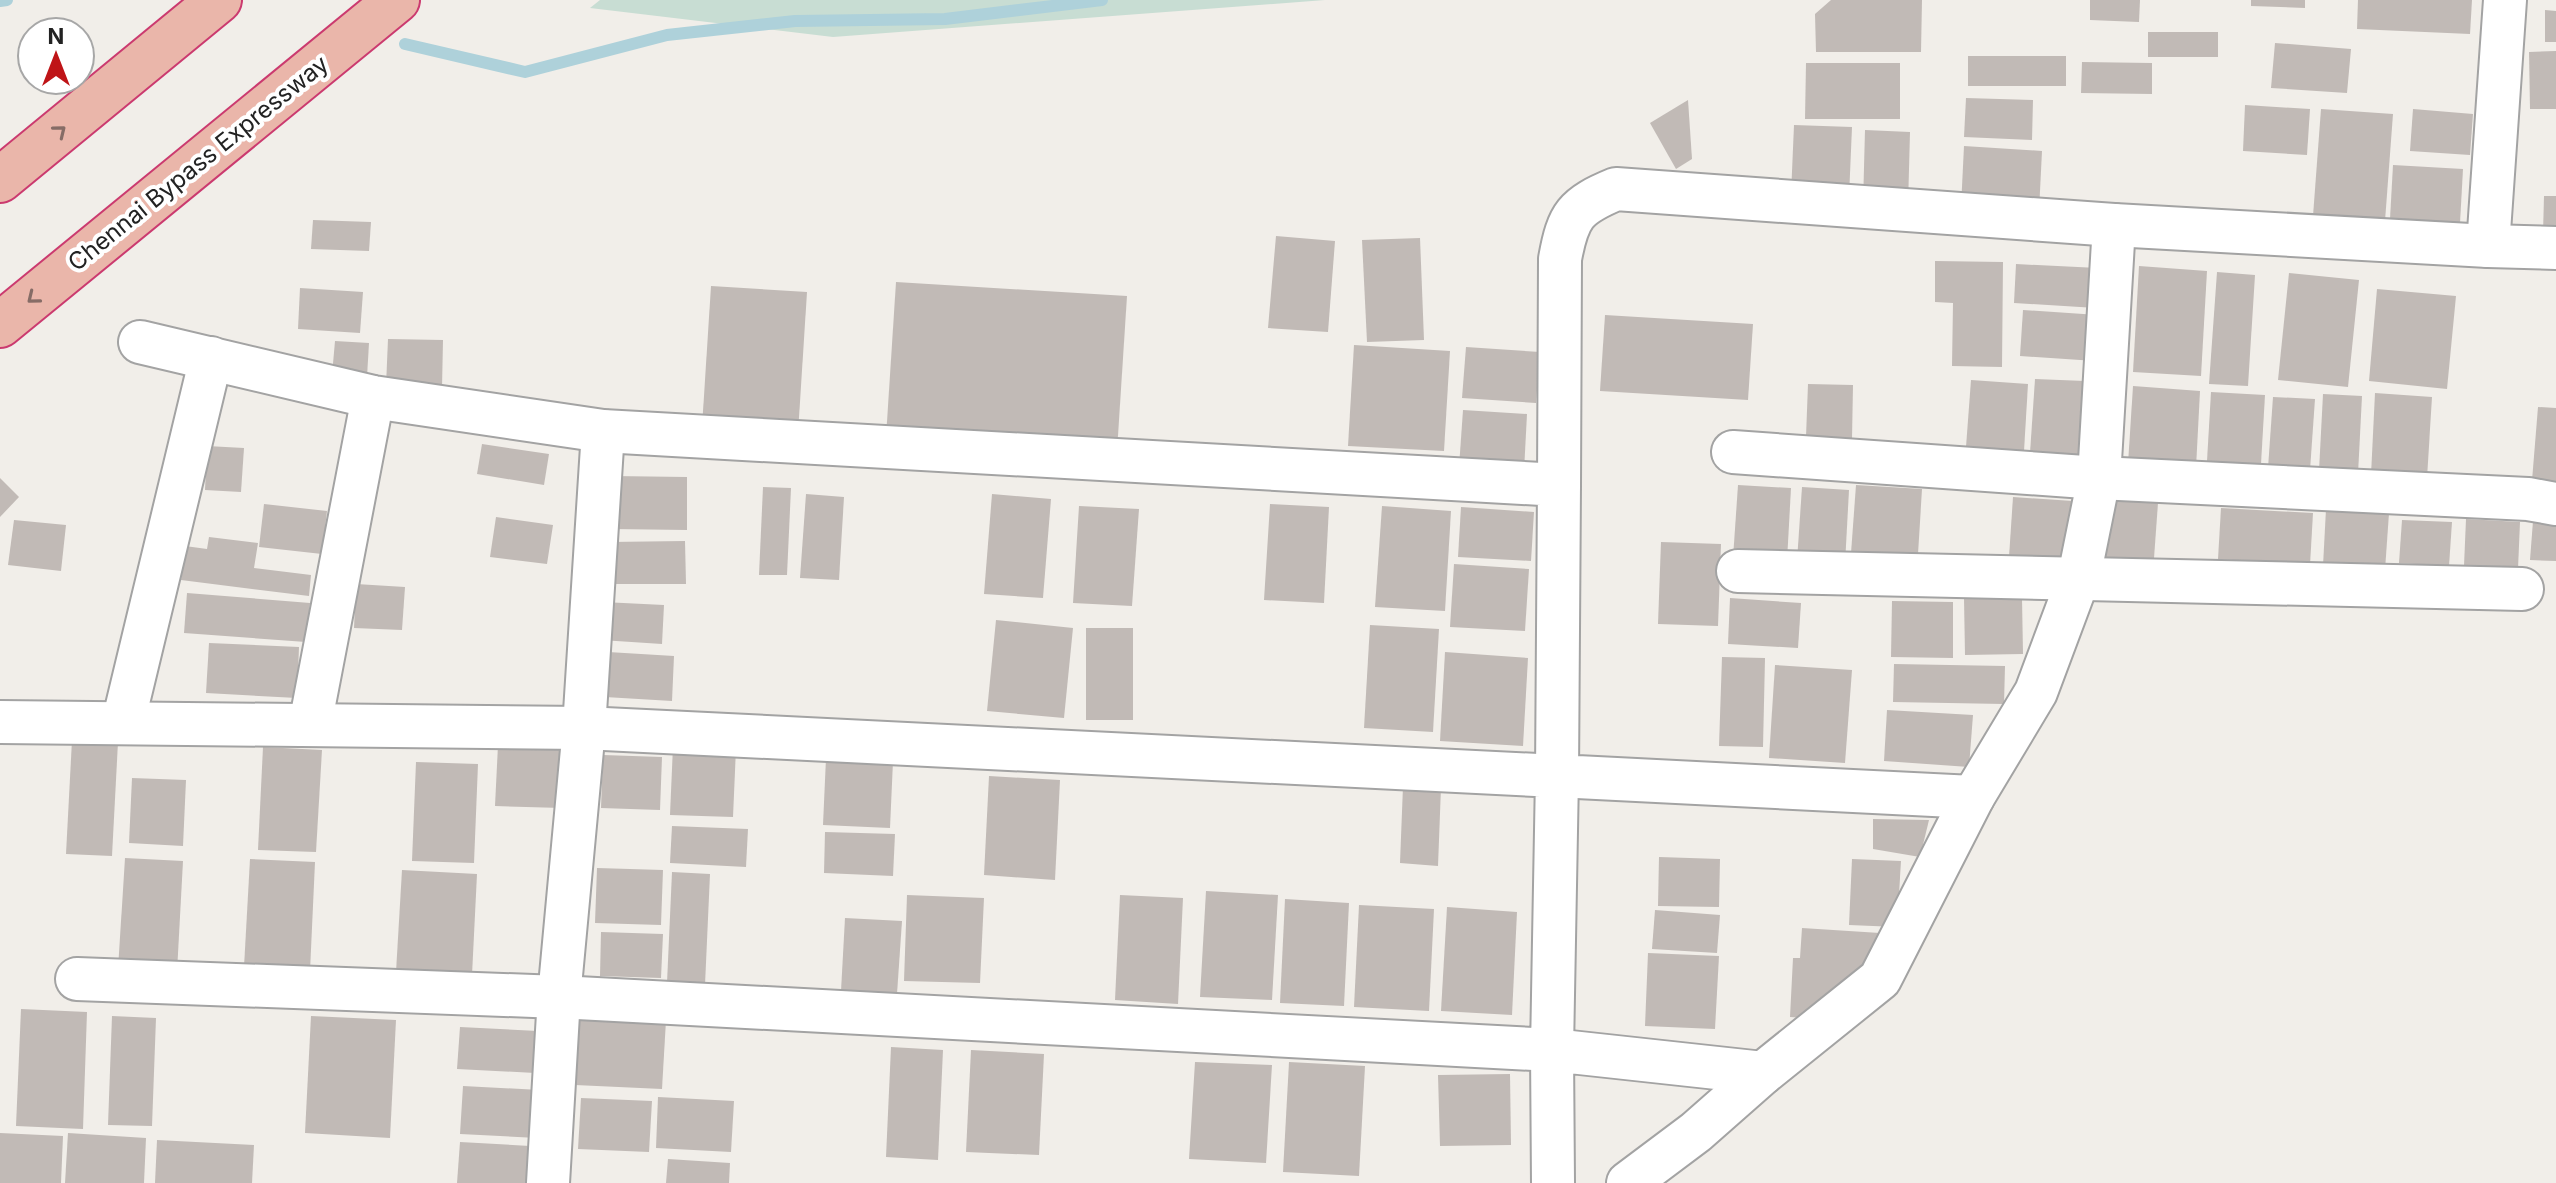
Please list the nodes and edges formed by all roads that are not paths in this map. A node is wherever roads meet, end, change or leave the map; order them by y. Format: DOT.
graph roads {
  1 [pos="219,0"];
  2 [pos="397,0"];
  3 [pos="2505,0"];
  4 [pos="0,180"];
  5 [pos="2114,225"];
  6 [pos="2488,246"];
  7 [pos="2556,248"];
  8 [pos="0,325"];
  9 [pos="140,342"];
  10 [pos="211,358"];
  11 [pos="373,397"];
  12 [pos="603,431"];
  13 [pos="1733,452"];
  14 [pos="2099,478"];
  15 [pos="1559,485"];
  16 [pos="2556,504"];
  17 [pos="1738,571"];
  18 [pos="2079,577"];
  19 [pos="2522,589"];
  20 [pos="0,722"];
  21 [pos="123,723"];
  22 [pos="310,725"];
  23 [pos="584,728"];
  24 [pos="1557,776"];
  25 [pos="1973,797"];
  26 [pos="77,979"];
  27 [pos="559,997"];
  28 [pos="1552,1050"];
  29 [pos="1763,1073"];
  30 [pos="548,1183"];
  31 [pos="1553,1183"];
  32 [pos="1628,1183"];
  4 -- 1 [label="highway, one-way"];
  2 -- 8 [label="highway, Chennai Bypass Expressway, one-way"];
  3 -- 6 [label="street"];
  5 -- 6 [label="street"];
  5 -- 14 [label="street"];
  5 -- 15 [label="street"];
  6 -- 7 [label="street"];
  9 -- 10 [label="street"];
  10 -- 11 [label="street"];
  10 -- 21 [label="street"];
  11 -- 12 [label="street"];
  11 -- 22 [label="street"];
  12 -- 15 [label="street"];
  12 -- 23 [label="street"];
  13 -- 14 [label="street"];
  14 -- 16 [label="street"];
  14 -- 18 [label="street"];
  15 -- 24 [label="street"];
  17 -- 18 [label="street"];
  18 -- 19 [label="street"];
  18 -- 25 [label="street"];
  20 -- 21 [label="street"];
  21 -- 22 [label="street"];
  22 -- 23 [label="street"];
  23 -- 24 [label="street"];
  23 -- 27 [label="street"];
  24 -- 25 [label="street"];
  24 -- 28 [label="street"];
  25 -- 29 [label="street"];
  26 -- 27 [label="street"];
  27 -- 28 [label="street"];
  27 -- 30 [label="street"];
  28 -- 29 [label="street"];
  28 -- 31 [label="street"];
  29 -- 32 [label="street"];
}
